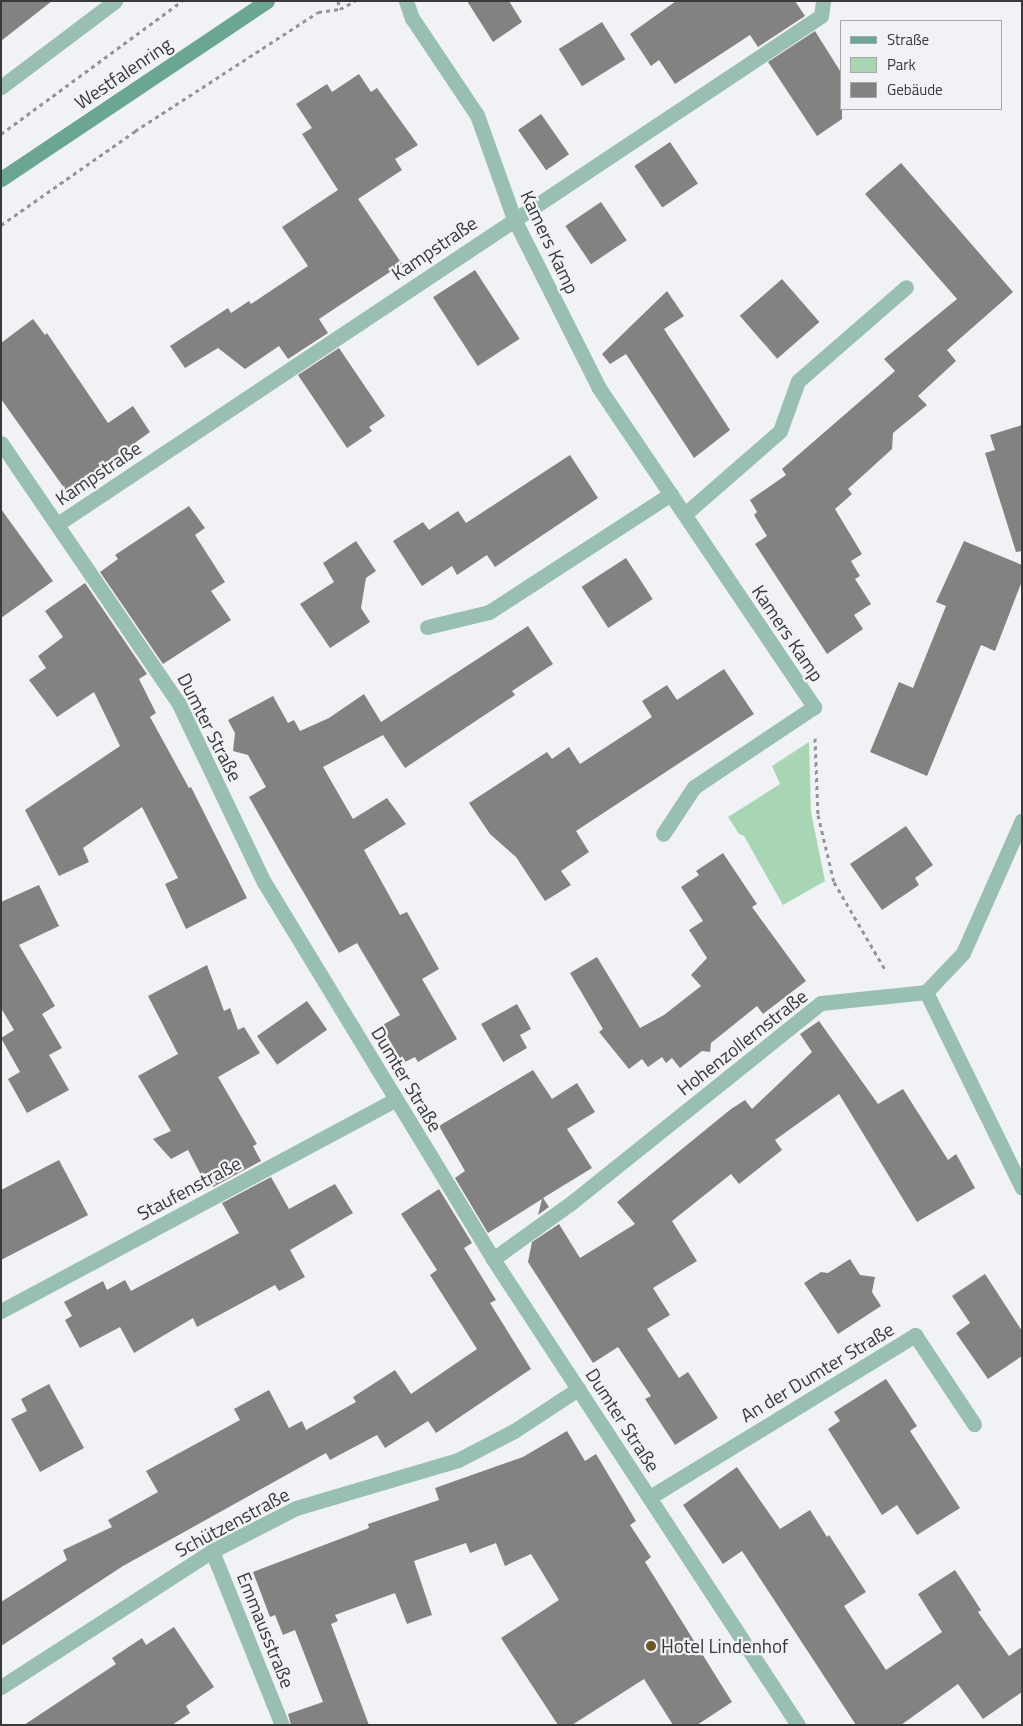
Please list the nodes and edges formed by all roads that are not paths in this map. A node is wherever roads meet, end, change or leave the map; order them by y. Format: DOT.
graph roads {
  1 [pos="115,1"];
  2 [pos="267,1"];
  3 [pos="406,1"];
  4 [pos="823,1"];
  5 [pos="1,87"];
  6 [pos="1,179"];
  7 [pos="514,219"];
  8 [pos="906,288"];
  9 [pos="1,443"];
  10 [pos="6,459"];
  11 [pos="672,494"];
  12 [pos="685,514"];
  13 [pos="59,523"];
  14 [pos="427,627"];
  15 [pos="1022,820"];
  16 [pos="663,834"];
  17 [pos="926,992"];
  18 [pos="396,1099"];
  19 [pos="1022,1188"];
  20 [pos="492,1259"];
  21 [pos="1,1311"];
  22 [pos="578,1389"];
  23 [pos="974,1424"];
  24 [pos="650,1498"];
  25 [pos="212,1551"];
  26 [pos="1,1687"];
  27 [pos="282,1725"];
  28 [pos="798,1725"];
  1 -- 5 [label="street"];
  2 -- 6 [label="main road, Westfalenring"];
  3 -- 7 [label="street, Kamers Kamp"];
  4 -- 7 [label="street, Kampstraße"];
  7 -- 11 [label="street, Kamers Kamp"];
  7 -- 13 [label="street, Kampstraße"];
  8 -- 12 [label="street"];
  9 -- 10 [label="street, Dumter Straße"];
  10 -- 13 [label="street, Dumter Straße"];
  11 -- 12 [label="street, Kamers Kamp"];
  11 -- 14 [label="street"];
  12 -- 16 [label="street, Kamers Kamp"];
  13 -- 18 [label="street, Dumter Straße"];
  15 -- 17 [label="street"];
  17 -- 19 [label="street"];
  17 -- 20 [label="street, Hohenzollernstraße"];
  18 -- 20 [label="street, Dumter Straße"];
  18 -- 21 [label="street, Staufenstraße"];
  20 -- 22 [label="street, Dumter Straße"];
  22 -- 24 [label="street, Dumter Straße"];
  22 -- 25 [label="street, Schützenstraße"];
  23 -- 24 [label="street, An der Dumter Straße"];
  24 -- 28 [label="street, Dumter Straße"];
  25 -- 26 [label="street, Schützenstraße"];
  25 -- 27 [label="street, Emmausstraße"];
}
